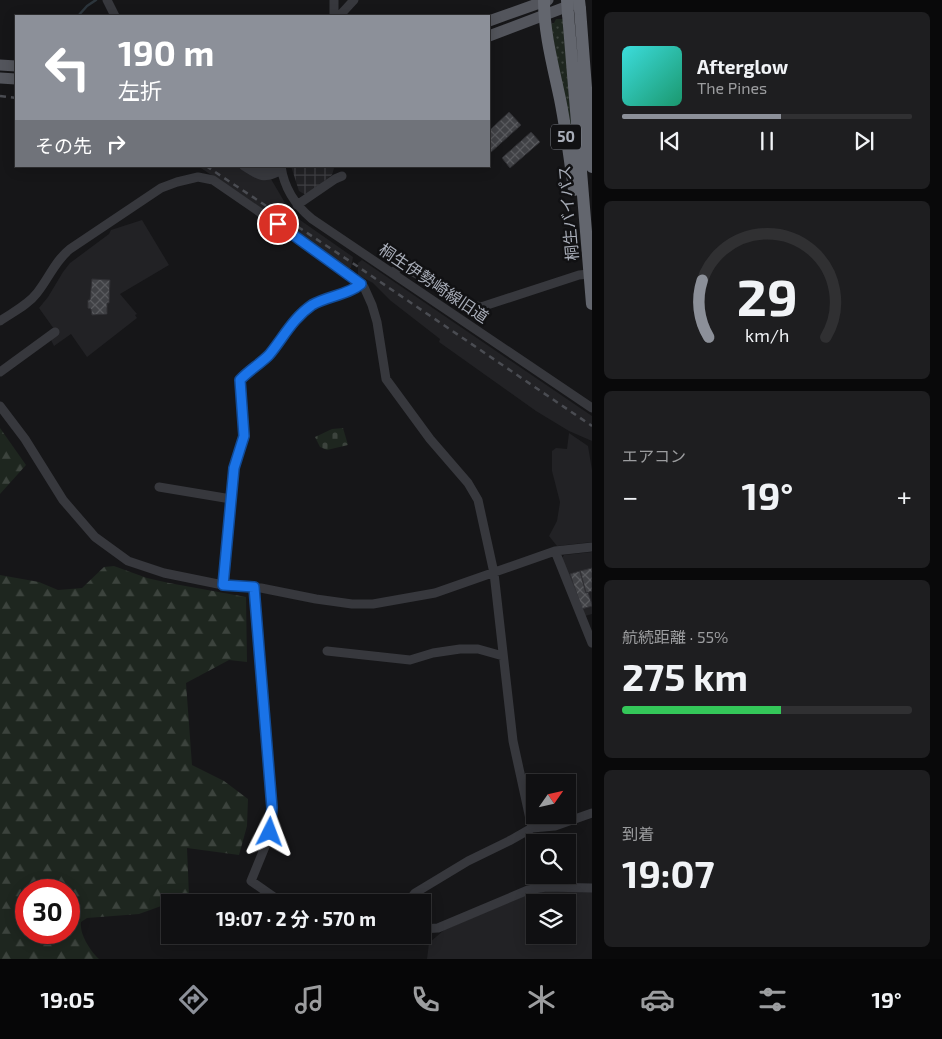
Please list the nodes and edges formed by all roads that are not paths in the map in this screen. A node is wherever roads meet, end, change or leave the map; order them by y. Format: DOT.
graph roads {
  1 [pos="107,0"];
  2 [pos="334,0"];
  3 [pos="354,0"];
  4 [pos="546,0"];
  5 [pos="567,0"];
  6 [pos="578,6"];
  7 [pos="114,15"];
  8 [pos="334,15"];
  9 [pos="337,15"];
  10 [pos="544,15"];
  11 [pos="490,21"];
  12 [pos="490,36"];
  13 [pos="0,65"];
  14 [pos="15,66"];
  15 [pos="0,78"];
  16 [pos="15,79"];
  17 [pos="246,167"];
  18 [pos="257,167"];
  19 [pos="592,167"];
  20 [pos="281,168"];
  21 [pos="342,176"];
  22 [pos="297,204"];
  23 [pos="393,273"];
  24 [pos="589,274"];
  25 [pos="361,284"];
  26 [pos="592,304"];
  27 [pos="0,321"];
  28 [pos="55,332"];
  29 [pos="0,372"];
  30 [pos="0,406"];
  31 [pos="592,408"];
  32 [pos="160,487"];
  33 [pos="231,499"];
  34 [pos="592,547"];
  35 [pos="555,551"];
  36 [pos="494,573"];
  37 [pos="223,585"];
  38 [pos="254,587"];
  39 [pos="592,644"];
  40 [pos="327,651"];
  41 [pos="503,656"];
  42 [pos="592,813"];
  43 [pos="532,828"];
  44 [pos="592,888"];
  45 [pos="270,894"];
  46 [pos="413,894"];
  47 [pos="431,928"];
  1 -- 7 [label="street"];
  2 -- 8 [label="street"];
  3 -- 9 [label="street"];
  4 -- 10 [label="highway, 50"];
  4 -- 11 [label="main road"];
  5 -- 6 [label="highway, 桐生バイパス / 50, bridge"];
  6 -- 10 [label="main road"];
  6 -- 19 [label="highway, 桐生バイパス / 50"];
  6 -- 24 [label="highway, 桐生バイパス / 50"];
  10 -- 12 [label="main road"];
  10 -- 24 [label="highway, 50"];
  13 -- 14 [label="main road"];
  15 -- 16 [label="main road"];
  17 -- 20 [label="street"];
  18 -- 20 [label="street"];
  20 -- 22 [label="street, 桐生伊勢崎線旧道"];
  21 -- 22 [label="street"];
  22 -- 23 [label="street, 桐生伊勢崎線旧道"];
  23 -- 24 [label="street"];
  23 -- 31 [label="street, 桐生伊勢崎線旧道"];
  24 -- 26 [label="highway, 桐生バイパス / 50"];
  25 -- 27 [label="street"];
  25 -- 33 [label="street"];
  25 -- 36 [label="street"];
  28 -- 29 [label="street"];
  30 -- 37 [label="street"];
  32 -- 33 [label="street"];
  33 -- 37 [label="street"];
  34 -- 35 [label="street"];
  35 -- 36 [label="street"];
  35 -- 39 [label="street"];
  36 -- 38 [label="street"];
  36 -- 41 [label="street"];
  37 -- 38 [label="street"];
  38 -- 45 [label="street"];
  40 -- 41 [label="street"];
  41 -- 43 [label="street"];
  42 -- 43 [label="street"];
  43 -- 46 [label="street"];
  44 -- 47 [label="street"];
}
